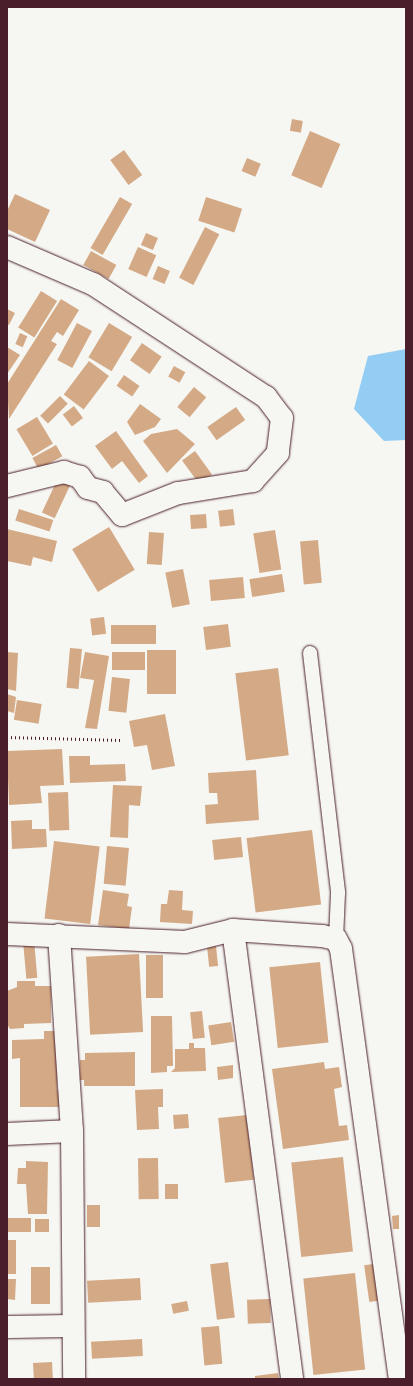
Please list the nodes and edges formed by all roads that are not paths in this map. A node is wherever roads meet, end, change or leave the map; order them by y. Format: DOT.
graph roads {
  1 [pos="7,247"];
  2 [pos="7,486"];
  3 [pos="310,653"];
  4 [pos="233,930"];
  5 [pos="7,934"];
  6 [pos="59,935"];
  7 [pos="336,939"];
  8 [pos="72,1131"];
  9 [pos="7,1134"];
  10 [pos="72,1326"];
  11 [pos="7,1327"];
  12 [pos="74,1379"];
  13 [pos="292,1379"];
  14 [pos="400,1379"];
  1 -- 2 [label="street"];
  3 -- 7 [label="lane"];
  4 -- 6 [label="street"];
  4 -- 7 [label="street"];
  4 -- 13 [label="street"];
  5 -- 6 [label="street"];
  6 -- 8 [label="street"];
  7 -- 14 [label="street"];
  8 -- 9 [label="street"];
  8 -- 10 [label="street"];
  10 -- 11 [label="street"];
  10 -- 12 [label="street"];
}
